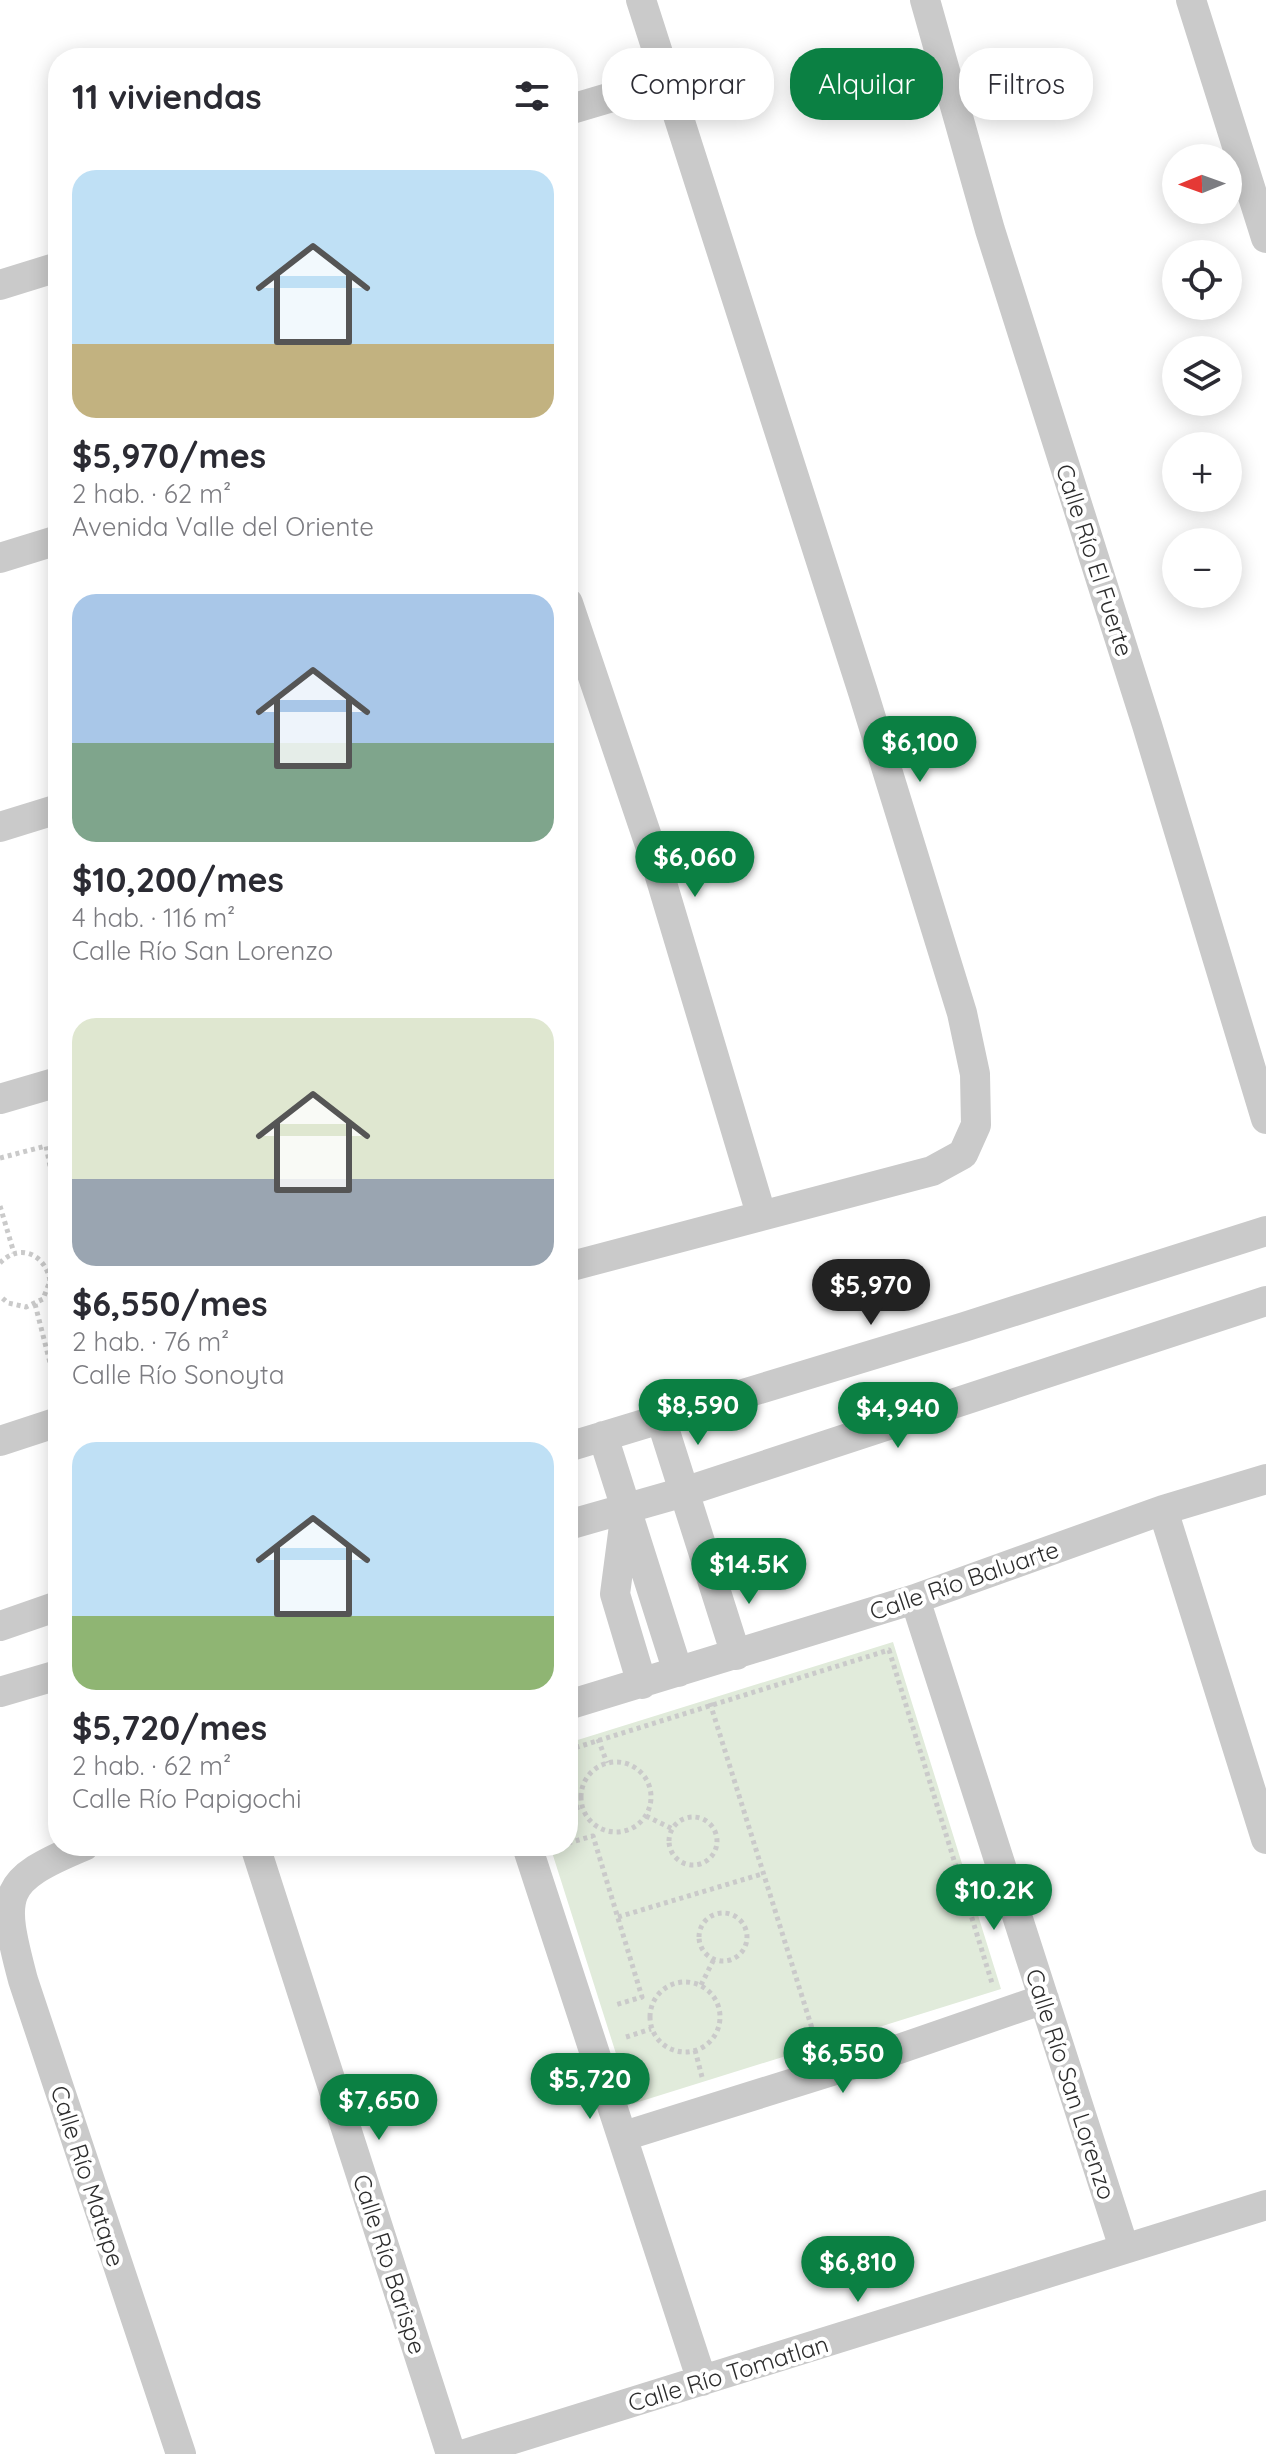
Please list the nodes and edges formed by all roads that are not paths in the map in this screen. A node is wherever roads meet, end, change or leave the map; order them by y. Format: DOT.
graph roads {
  1 [pos="641,0"];
  2 [pos="925,0"];
  3 [pos="1191,0"];
  4 [pos="656,48"];
  5 [pos="602,100"];
  6 [pos="578,107"];
  7 [pos="679,120"];
  8 [pos="1254,154"];
  9 [pos="1266,238"];
  10 [pos="48,270"];
  11 [pos="0,285"];
  12 [pos="48,543"];
  13 [pos="0,558"];
  14 [pos="578,658"];
  15 [pos="48,812"];
  16 [pos="0,827"];
  17 [pos="1256,1050"];
  18 [pos="48,1085"];
  19 [pos="0,1099"];
  20 [pos="1266,1119"];
  21 [pos="761,1214"];
  22 [pos="1266,1231"];
  23 [pos="578,1264"];
  24 [pos="1266,1301"];
  25 [pos="661,1419"];
  26 [pos="48,1425"];
  27 [pos="603,1436"];
  28 [pos="0,1441"];
  29 [pos="578,1444"];
  30 [pos="1266,1479"];
  31 [pos="684,1492"];
  32 [pos="626,1509"];
  33 [pos="1163,1510"];
  34 [pos="578,1522"];
  35 [pos="915,1599"];
  36 [pos="48,1609"];
  37 [pos="0,1626"];
  38 [pos="736,1655"];
  39 [pos="688,1669"];
  40 [pos="48,1678"];
  41 [pos="642,1684"];
  42 [pos="0,1692"];
  43 [pos="578,1702"];
  44 [pos="1266,1839"];
  45 [pos="59,1856"];
  46 [pos="258,1856"];
  47 [pos="530,1856"];
  48 [pos="1044,1999"];
  49 [pos="624,2136"];
  50 [pos="1266,2205"];
  51 [pos="1124,2248"];
  52 [pos="702,2381"];
  53 [pos="181,2454"];
  54 [pos="451,2454"];
  55 [pos="465,2454"];
  1 -- 4 [label="street"];
  2 -- 17 [label="street, Calle Río El Fuerte"];
  3 -- 8 [label="street"];
  5 -- 6 [label="street"];
  7 -- 21 [label="street"];
  8 -- 9 [label="street"];
  10 -- 11 [label="street"];
  12 -- 13 [label="street"];
  14 -- 21 [label="street"];
  15 -- 16 [label="street"];
  17 -- 20 [label="street, Calle Río El Fuerte"];
  18 -- 19 [label="street"];
  21 -- 23 [label="street"];
  22 -- 25 [label="street"];
  24 -- 31 [label="street"];
  25 -- 27 [label="street"];
  25 -- 31 [label="street"];
  26 -- 28 [label="street"];
  27 -- 29 [label="street"];
  27 -- 32 [label="street"];
  30 -- 33 [label="street, Calle Río Baluarte"];
  31 -- 32 [label="street"];
  31 -- 38 [label="street"];
  32 -- 34 [label="street"];
  32 -- 39 [label="street"];
  32 -- 41 [label="street"];
  33 -- 35 [label="street, Calle Río Baluarte"];
  33 -- 44 [label="street"];
  35 -- 38 [label="street, Calle Río Baluarte"];
  35 -- 48 [label="street, Calle Río San Lorenzo"];
  36 -- 37 [label="street"];
  38 -- 39 [label="street, Calle Río Baluarte"];
  39 -- 41 [label="street, Calle Río Baluarte"];
  40 -- 42 [label="street"];
  41 -- 43 [label="street, Calle Río Baluarte"];
  45 -- 53 [label="street, Calle Río Matape"];
  46 -- 54 [label="street, Calle Río Barispe"];
  47 -- 49 [label="street"];
  48 -- 49 [label="street"];
  48 -- 51 [label="street, Calle Río San Lorenzo"];
  49 -- 52 [label="street"];
  50 -- 51 [label="street, Calle Río Tomatlan"];
  51 -- 52 [label="street, Calle Río Tomatlan"];
  52 -- 55 [label="street, Calle Río Tomatlan"];
}
